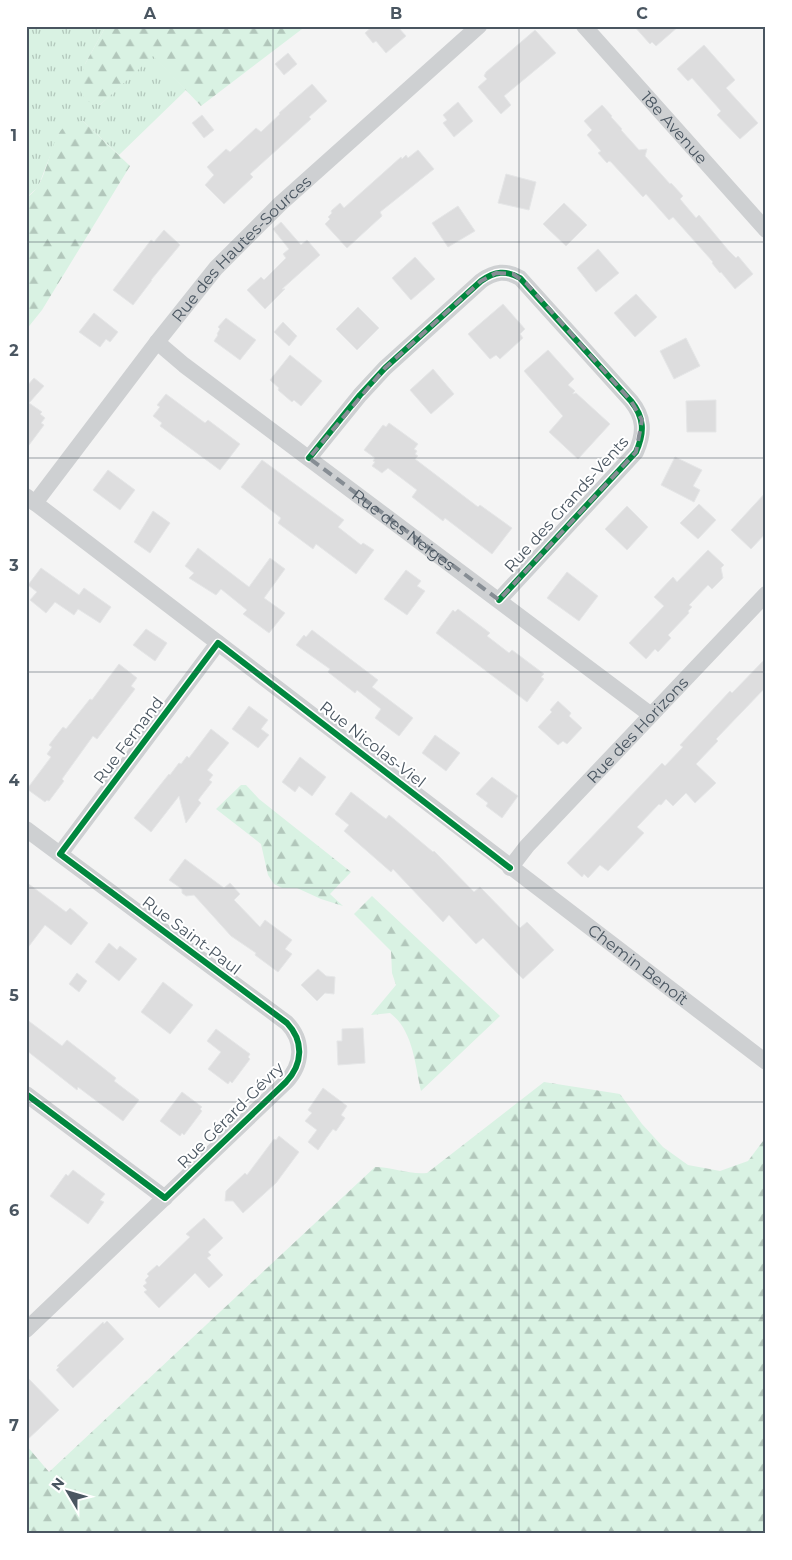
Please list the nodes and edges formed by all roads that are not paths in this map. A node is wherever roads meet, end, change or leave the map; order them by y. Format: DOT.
graph roads {
  1 [pos="479,26"];
  2 [pos="584,26"];
  3 [pos="766,230"];
  4 [pos="157,342"];
  5 [pos="309,458"];
  6 [pos="31,499"];
  7 [pos="766,594"];
  8 [pos="498,600"];
  9 [pos="218,643"];
  10 [pos="651,715"];
  11 [pos="26,829"];
  12 [pos="60,854"];
  13 [pos="510,868"];
  14 [pos="299,1046"];
  15 [pos="766,1062"];
  16 [pos="26,1094"];
  17 [pos="165,1198"];
  18 [pos="26,1330"];
  1 -- 4 [label="street, Rue des Hautes-Sources"];
  2 -- 3 [label="street, 18e Avenue"];
  4 -- 5 [label="street, Rue des Neiges"];
  4 -- 6 [label="street, Rue des Hautes-Sources"];
  5 -- 8 [label="street, Rue des Neiges"];
  5 -- 8 [label="street, Rue des Grands-Vents"];
  6 -- 9 [label="street, Rue Nicolas-Viel"];
  7 -- 10 [label="street, Rue des Horizons"];
  8 -- 10 [label="street, Rue des Neiges"];
  9 -- 12 [label="street, Rue Fernand"];
  9 -- 13 [label="street, Rue Nicolas-Viel"];
  10 -- 13 [label="street, Rue des Horizons"];
  11 -- 12 [label="street, Rue Saint-Paul"];
  12 -- 14 [label="street, Rue Saint-Paul"];
  13 -- 15 [label="street, Chemin Benoît"];
  14 -- 17 [label="street, Rue Gérard-Gévry"];
  16 -- 17 [label="street"];
  17 -- 18 [label="street, Rue Gérard-Gévry"];
}
